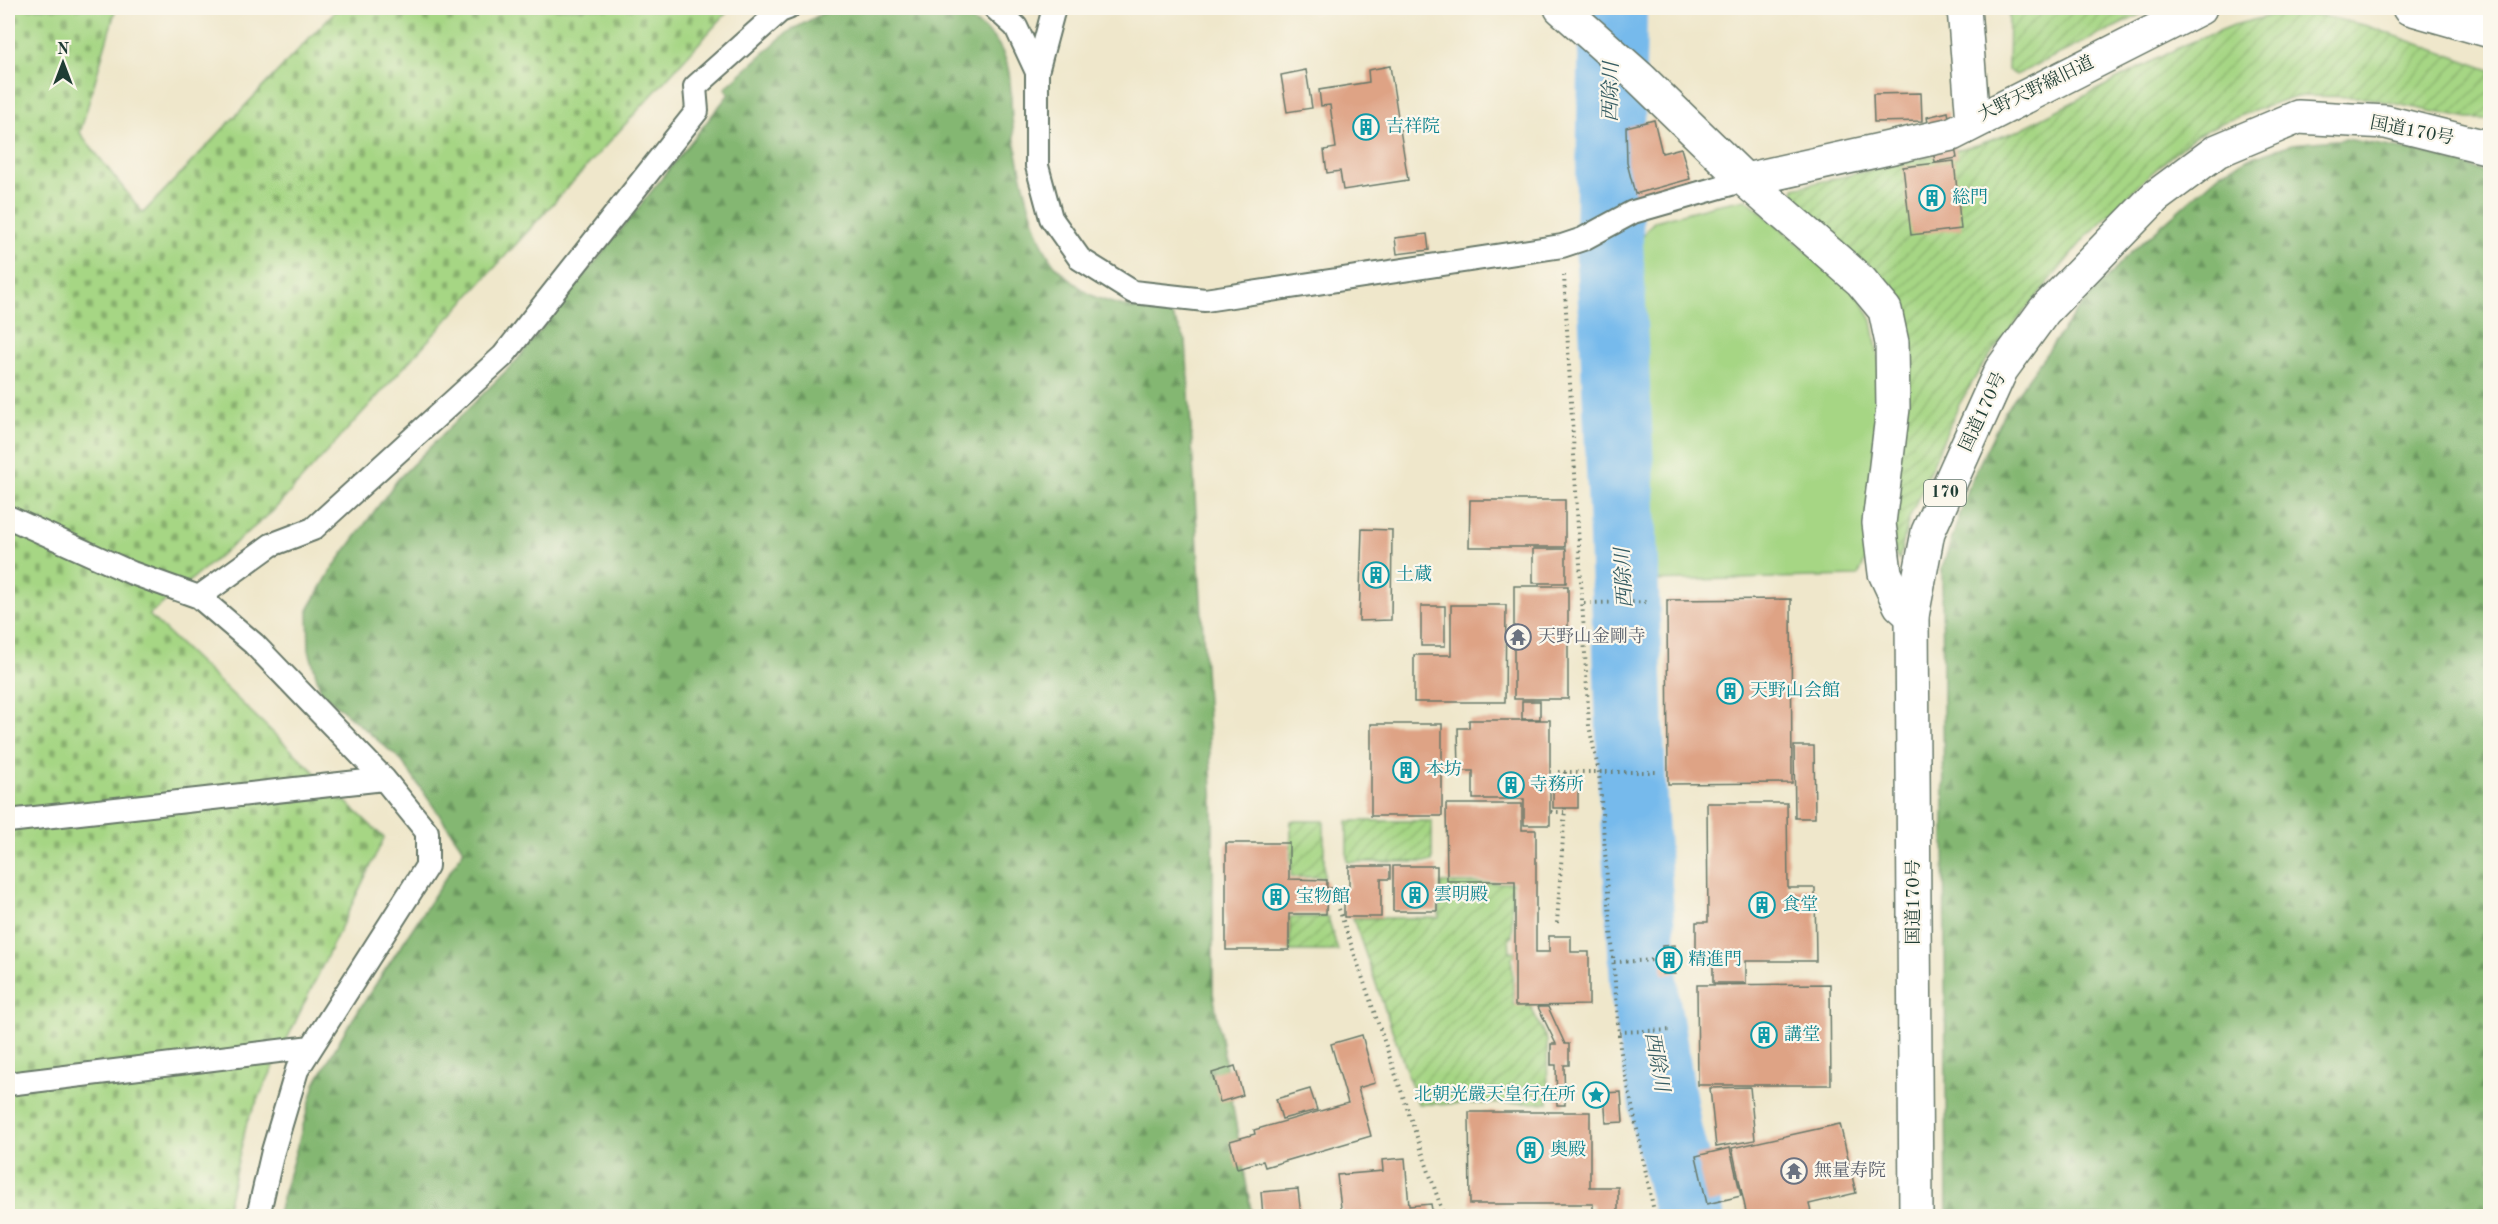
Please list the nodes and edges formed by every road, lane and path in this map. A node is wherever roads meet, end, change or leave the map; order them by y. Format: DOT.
graph roads {
  1 [pos="788,8"];
  2 [pos="995,8"];
  3 [pos="1054,8"];
  4 [pos="1561,8"];
  5 [pos="1964,8"];
  6 [pos="2200,8"];
  7 [pos="2409,8"];
  8 [pos="2490,31"];
  9 [pos="1037,72"];
  10 [pos="1973,122"];
  11 [pos="2490,148"];
  12 [pos="1745,180"];
  13 [pos="1572,243"];
  14 [pos="8,517"];
  15 [pos="199,597"];
  16 [pos="1650,602"];
  17 [pos="1584,603"];
  18 [pos="1912,616"];
  19 [pos="1558,772"];
  20 [pos="1565,772"];
  21 [pos="1657,772"];
  22 [pos="1599,773"];
  23 [pos="384,779"];
  24 [pos="1565,786"];
  25 [pos="1551,812"];
  26 [pos="8,821"];
  27 [pos="1339,909"];
  28 [pos="1557,923"];
  29 [pos="1658,960"];
  30 [pos="1614,962"];
  31 [pos="1673,1030"];
  32 [pos="1619,1032"];
  33 [pos="311,1047"];
  34 [pos="8,1083"];
  35 [pos="258,1216"];
  36 [pos="1444,1216"];
  37 [pos="1655,1216"];
  38 [pos="1916,1216"];
  1 -- 15 [label="lane"];
  2 -- 9 [label="lane"];
  3 -- 9 [label="lane"];
  4 -- 12 [label="main road"];
  5 -- 10 [label="main road, 大野天野線旧道"];
  6 -- 10 [label="main road, 大野天野線旧道"];
  7 -- 8 [label="main road"];
  9 -- 13 [label="lane"];
  10 -- 12 [label="main road"];
  11 -- 18 [label="main road, 国道170号 / 170"];
  12 -- 13 [label="lane"];
  12 -- 18 [label="main road"];
  13 -- 17 [label="path"];
  14 -- 15 [label="lane"];
  15 -- 23 [label="lane"];
  16 -- 17 [label="path"];
  17 -- 22 [label="path"];
  18 -- 38 [label="main road, 国道170号 / 170"];
  19 -- 20 [label="path"];
  20 -- 22 [label="path"];
  20 -- 24 [label="path"];
  21 -- 22 [label="path"];
  22 -- 30 [label="path"];
  23 -- 26 [label="lane"];
  23 -- 33 [label="lane"];
  25 -- 28 [label="path"];
  27 -- 36 [label="path"];
  29 -- 30 [label="path"];
  30 -- 32 [label="path"];
  31 -- 32 [label="path"];
  32 -- 37 [label="path"];
  33 -- 34 [label="lane"];
  33 -- 35 [label="lane"];
}
